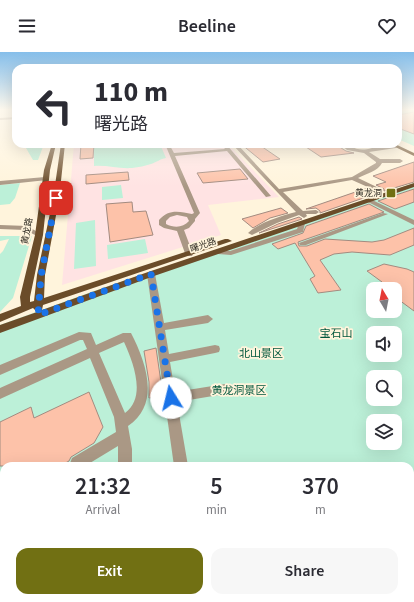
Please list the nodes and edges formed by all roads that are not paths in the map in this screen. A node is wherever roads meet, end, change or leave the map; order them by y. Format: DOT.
graph roads {
  1 [pos="402,147"];
  2 [pos="53,148"];
  3 [pos="62,148"];
  4 [pos="169,148"];
  5 [pos="238,148"];
  6 [pos="348,148"];
  7 [pos="379,148"];
  8 [pos="401,148"];
  9 [pos="374,149"];
  10 [pos="228,150"];
  11 [pos="365,151"];
  12 [pos="414,151"];
  13 [pos="172,155"];
  14 [pos="414,155"];
  15 [pos="379,161"];
  16 [pos="400,161"];
  17 [pos="60,165"];
  18 [pos="48,167"];
  19 [pos="374,175"];
  20 [pos="360,176"];
  21 [pos="353,178"];
  22 [pos="45,179"];
  23 [pos="414,180"];
  24 [pos="0,183"];
  25 [pos="414,186"];
  26 [pos="404,189"];
  27 [pos="414,189"];
  28 [pos="278,191"];
  29 [pos="381,191"];
  30 [pos="268,196"];
  31 [pos="365,202"];
  32 [pos="385,214"];
  33 [pos="302,217"];
  34 [pos="192,218"];
  35 [pos="411,224"];
  36 [pos="0,227"];
  37 [pos="180,229"];
  38 [pos="0,233"];
  39 [pos="39,235"];
  40 [pos="303,243"];
  41 [pos="189,254"];
  42 [pos="151,274"];
  43 [pos="38,304"];
  44 [pos="26,308"];
  45 [pos="38,315"];
  46 [pos="0,318"];
  47 [pos="208,319"];
  48 [pos="160,327"];
  49 [pos="0,329"];
  50 [pos="215,349"];
  51 [pos="93,351"];
  52 [pos="165,359"];
  53 [pos="0,370"];
  54 [pos="225,389"];
  55 [pos="0,394"];
  56 [pos="171,398"];
  57 [pos="122,429"];
  58 [pos="78,462"];
  59 [pos="125,462"];
  60 [pos="180,462"];
  1 -- 12 [label="main road"];
  2 -- 18 [label="main road, 黄龙路"];
  3 -- 17 [label="main road"];
  4 -- 13 [label="street"];
  5 -- 28 [label="street"];
  6 -- 11 [label="street"];
  7 -- 9 [label="street"];
  8 -- 14 [label="main road"];
  9 -- 11 [label="street"];
  10 -- 13 [label="street"];
  10 -- 30 [label="street"];
  11 -- 15 [label="street"];
  13 -- 34 [label="street"];
  15 -- 16 [label="street"];
  15 -- 20 [label="street"];
  17 -- 18 [label="main road"];
  17 -- 43 [label="main road"];
  18 -- 22 [label="main road, 黄龙路"];
  19 -- 20 [label="street"];
  20 -- 21 [label="street"];
  21 -- 28 [label="street"];
  21 -- 29 [label="street"];
  22 -- 24 [label="street"];
  22 -- 39 [label="main road, 黄龙路"];
  23 -- 29 [label="main road, 曙光路"];
  25 -- 26 [label="main road, 曙光路"];
  26 -- 27 [label="main road"];
  26 -- 31 [label="main road, 曙光路"];
  28 -- 33 [label="street"];
  29 -- 33 [label="main road, 曙光路"];
  31 -- 32 [label="street"];
  31 -- 33 [label="main road, 曙光路"];
  31 -- 35 [label="street"];
  32 -- 35 [label="street"];
  32 -- 40 [label="street"];
  33 -- 41 [label="main road, 曙光路"];
  33 -- 42 [label="main road, 曙光路"];
  34 -- 37 [label="street"];
  34 -- 37 [label="street"];
  36 -- 39 [label="street"];
  37 -- 41 [label="street"];
  38 -- 39 [label="street"];
  39 -- 44 [label="main road, 黄龙路"];
  41 -- 43 [label="main road, 曙光路"];
  42 -- 45 [label="main road, 曙光路"];
  42 -- 48 [label="street"];
  43 -- 44 [label="main road, 曙光路"];
  43 -- 45 [label="main road"];
  44 -- 45 [label="main road"];
  44 -- 46 [label="main road, 曙光路"];
  45 -- 49 [label="main road, 曙光路"];
  47 -- 48 [label="street"];
  48 -- 52 [label="street"];
  50 -- 52 [label="street"];
  51 -- 53 [label="street"];
  51 -- 55 [label="street"];
  51 -- 57 [label="street"];
  51 -- 57 [label="street"];
  52 -- 56 [label="street"];
  54 -- 56 [label="street"];
  56 -- 60 [label="street"];
  57 -- 58 [label="street"];
  57 -- 59 [label="street"];
}
